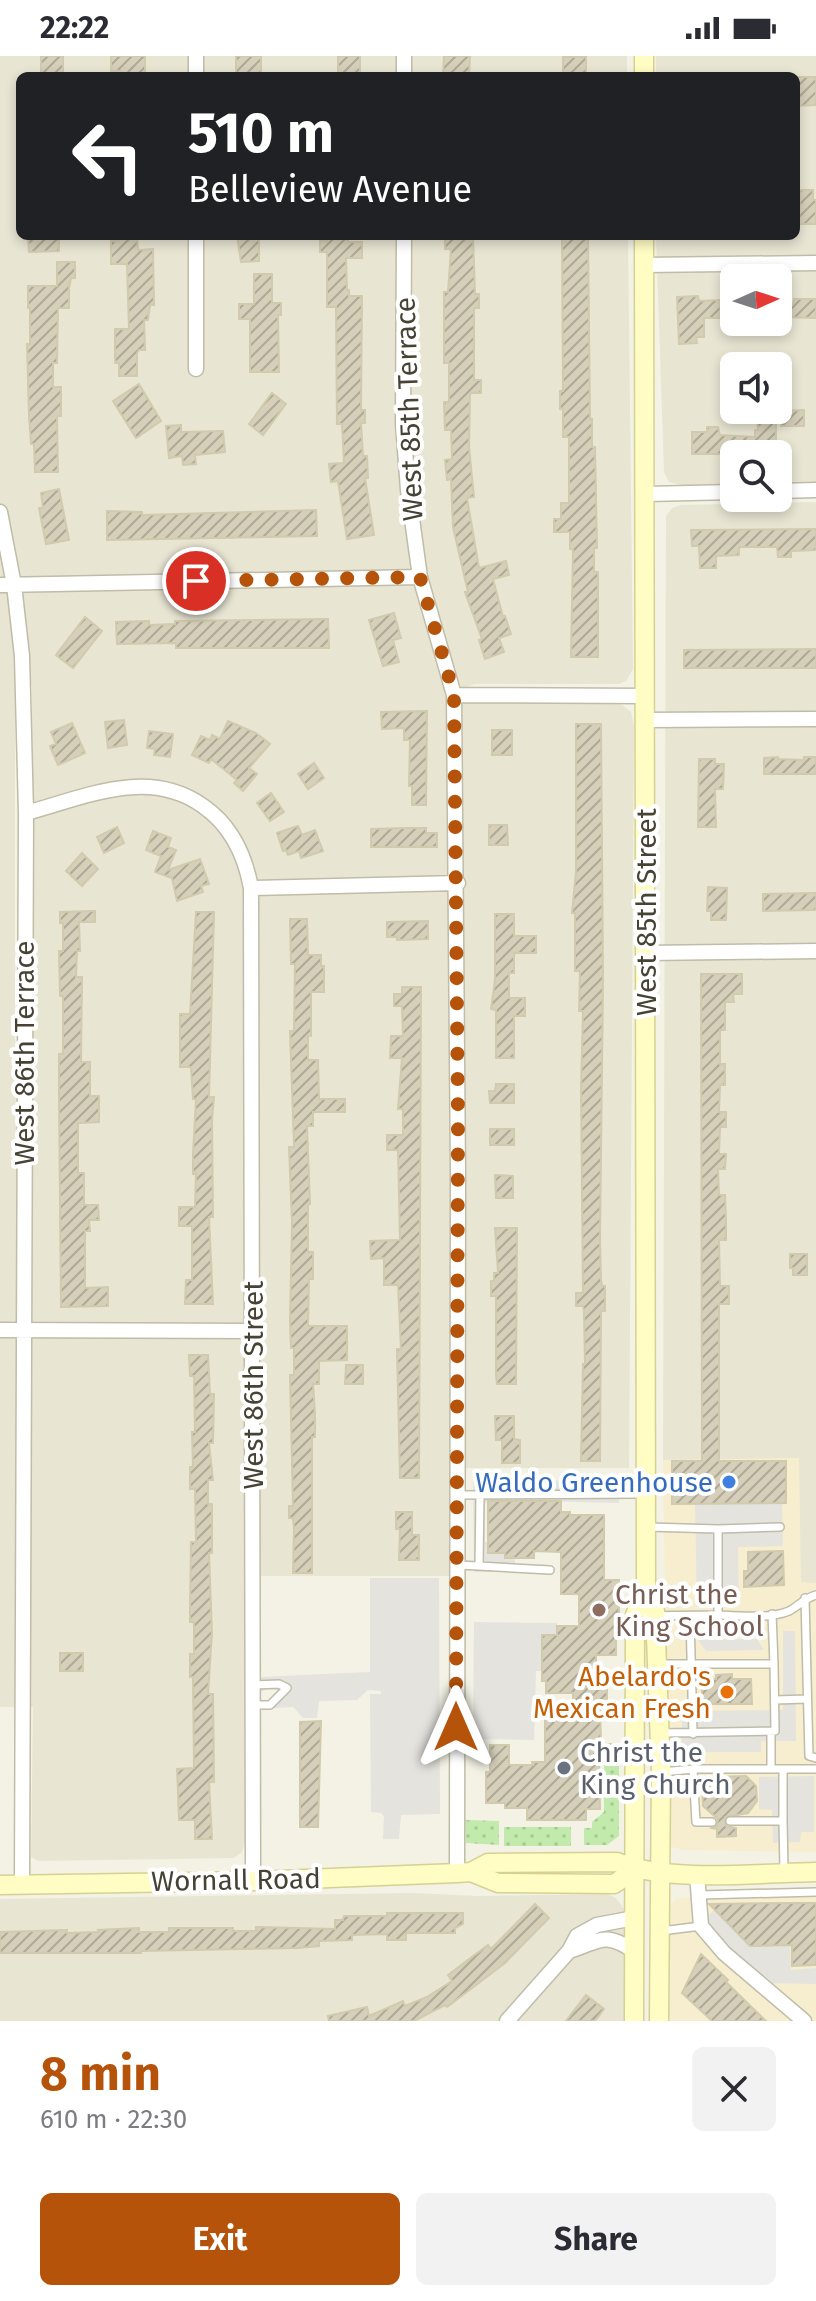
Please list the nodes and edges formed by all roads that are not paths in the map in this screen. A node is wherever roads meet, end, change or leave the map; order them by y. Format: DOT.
graph roads {
  1 [pos="196,240"];
  2 [pos="404,240"];
  3 [pos="644,240"];
  4 [pos="816,263"];
  5 [pos="644,265"];
  6 [pos="196,369"];
  7 [pos="816,490"];
  8 [pos="792,491"];
  9 [pos="720,492"];
  10 [pos="646,494"];
  11 [pos="0,512"];
  12 [pos="420,577"];
  13 [pos="7,585"];
  14 [pos="454,695"];
  15 [pos="646,696"];
  16 [pos="816,719"];
  17 [pos="646,720"];
  18 [pos="26,813"];
  19 [pos="458,883"];
  20 [pos="251,888"];
  21 [pos="816,951"];
  22 [pos="646,953"];
  23 [pos="0,1330"];
  24 [pos="22,1330"];
  25 [pos="254,1331"];
  26 [pos="646,1494"];
  27 [pos="457,1495"];
  28 [pos="480,1495"];
  29 [pos="646,1527"];
  30 [pos="780,1527"];
  31 [pos="718,1529"];
  32 [pos="457,1565"];
  33 [pos="479,1566"];
  34 [pos="550,1570"];
  35 [pos="646,1588"];
  36 [pos="816,1595"];
  37 [pos="805,1598"];
  38 [pos="772,1614"];
  39 [pos="718,1615"];
  40 [pos="635,1616"];
  41 [pos="655,1616"];
  42 [pos="690,1616"];
  43 [pos="656,1664"];
  44 [pos="691,1664"];
  45 [pos="774,1664"];
  46 [pos="253,1685"];
  47 [pos="807,1699"];
  48 [pos="775,1700"];
  49 [pos="253,1705"];
  50 [pos="771,1732"];
  51 [pos="660,1733"];
  52 [pos="693,1734"];
  53 [pos="816,1758"];
  54 [pos="693,1769"];
  55 [pos="771,1769"];
  56 [pos="783,1769"];
  57 [pos="816,1769"];
  58 [pos="661,1772"];
  59 [pos="730,1821"];
  60 [pos="783,1821"];
  61 [pos="712,1822"];
  62 [pos="635,1870"];
  63 [pos="660,1872"];
  64 [pos="784,1872"];
  65 [pos="816,1872"];
  66 [pos="464,1873"];
  67 [pos="697,1874"];
  68 [pos="253,1881"];
  69 [pos="22,1884"];
  70 [pos="0,1885"];
  71 [pos="816,1892"];
  72 [pos="700,1895"];
  73 [pos="634,1918"];
  74 [pos="701,1926"];
  75 [pos="661,1931"];
  76 [pos="569,1951"];
  77 [pos="635,1952"];
  78 [pos="507,2021"];
  79 [pos="634,2021"];
  80 [pos="659,2021"];
  81 [pos="804,2021"];
  1 -- 6 [label="street"];
  2 -- 12 [label="street, West 85th Terrace"];
  3 -- 5 [label="main road, West 85th Street"];
  4 -- 5 [label="street"];
  5 -- 10 [label="main road, West 85th Street"];
  7 -- 8 [label="street"];
  9 -- 10 [label="street"];
  10 -- 15 [label="main road, West 85th Street"];
  11 -- 13 [label="street, West 86th Terrace"];
  12 -- 13 [label="street"];
  12 -- 14 [label="street, West 85th Terrace"];
  13 -- 18 [label="street, West 86th Terrace"];
  14 -- 15 [label="street"];
  14 -- 19 [label="street, West 85th Terrace"];
  15 -- 17 [label="main road, West 85th Street"];
  16 -- 17 [label="street"];
  17 -- 22 [label="main road, West 85th Street"];
  18 -- 20 [label="street, West 86th Street"];
  18 -- 24 [label="street, West 86th Terrace"];
  19 -- 20 [label="street"];
  19 -- 27 [label="street, West 85th Terrace"];
  20 -- 25 [label="street, West 86th Street"];
  21 -- 22 [label="street"];
  22 -- 26 [label="main road, West 85th Street"];
  23 -- 24 [label="street"];
  24 -- 25 [label="street"];
  24 -- 69 [label="street, West 86th Terrace"];
  25 -- 46 [label="street, West 86th Street"];
  26 -- 28 [label="lane"];
  26 -- 29 [label="main road, West 85th Street"];
  27 -- 28 [label="lane"];
  27 -- 32 [label="street, West 85th Terrace"];
  28 -- 33 [label="lane"];
  29 -- 31 [label="lane"];
  29 -- 35 [label="main road, West 85th Street"];
  30 -- 31 [label="lane"];
  31 -- 39 [label="lane"];
  32 -- 33 [label="lane"];
  32 -- 66 [label="street, West 85th Terrace"];
  33 -- 34 [label="lane"];
  35 -- 40 [label="main road, West 85th Street"];
  35 -- 41 [label="main road, West 85th Street"];
  36 -- 37 [label="lane"];
  37 -- 38 [label="lane"];
  37 -- 47 [label="lane"];
  38 -- 39 [label="lane"];
  38 -- 45 [label="lane"];
  39 -- 42 [label="lane"];
  40 -- 41 [label="lane"];
  40 -- 62 [label="main road, West 85th Street"];
  41 -- 42 [label="lane"];
  41 -- 43 [label="main road, West 85th Street"];
  42 -- 44 [label="lane"];
  43 -- 44 [label="lane"];
  43 -- 51 [label="main road, West 85th Street"];
  44 -- 45 [label="lane"];
  44 -- 52 [label="lane"];
  45 -- 48 [label="lane"];
  46 -- 49 [label="street, West 86th Street"];
  46 -- 49 [label="lane"];
  47 -- 48 [label="lane"];
  47 -- 53 [label="lane"];
  48 -- 50 [label="lane"];
  49 -- 68 [label="street, West 86th Street"];
  50 -- 52 [label="lane"];
  50 -- 55 [label="lane"];
  51 -- 52 [label="lane"];
  51 -- 58 [label="main road, West 85th Street"];
  54 -- 55 [label="lane"];
  54 -- 58 [label="lane"];
  54 -- 61 [label="lane"];
  55 -- 56 [label="lane"];
  56 -- 57 [label="lane"];
  56 -- 60 [label="lane"];
  58 -- 63 [label="main road, West 85th Street"];
  59 -- 60 [label="lane"];
  60 -- 64 [label="lane"];
  62 -- 63 [label="main road, Wornall Road"];
  62 -- 66 [label="main road, Wornall Road"];
  62 -- 73 [label="main road, West 85th Street"];
  63 -- 67 [label="main road, Wornall Road"];
  63 -- 75 [label="main road, West 85th Street"];
  64 -- 65 [label="main road, Wornall Road"];
  64 -- 67 [label="main road, Wornall Road"];
  66 -- 68 [label="main road, Wornall Road"];
  67 -- 72 [label="street"];
  68 -- 69 [label="main road, Wornall Road"];
  69 -- 70 [label="main road, Wornall Road"];
  71 -- 72 [label="lane"];
  72 -- 74 [label="street"];
  73 -- 76 [label="street"];
  73 -- 77 [label="main road, West 85th Street"];
  74 -- 75 [label="lane"];
  74 -- 81 [label="street"];
  75 -- 80 [label="main road, West 85th Street"];
  76 -- 77 [label="street"];
  76 -- 78 [label="street"];
  77 -- 79 [label="main road, West 85th Street"];
}
